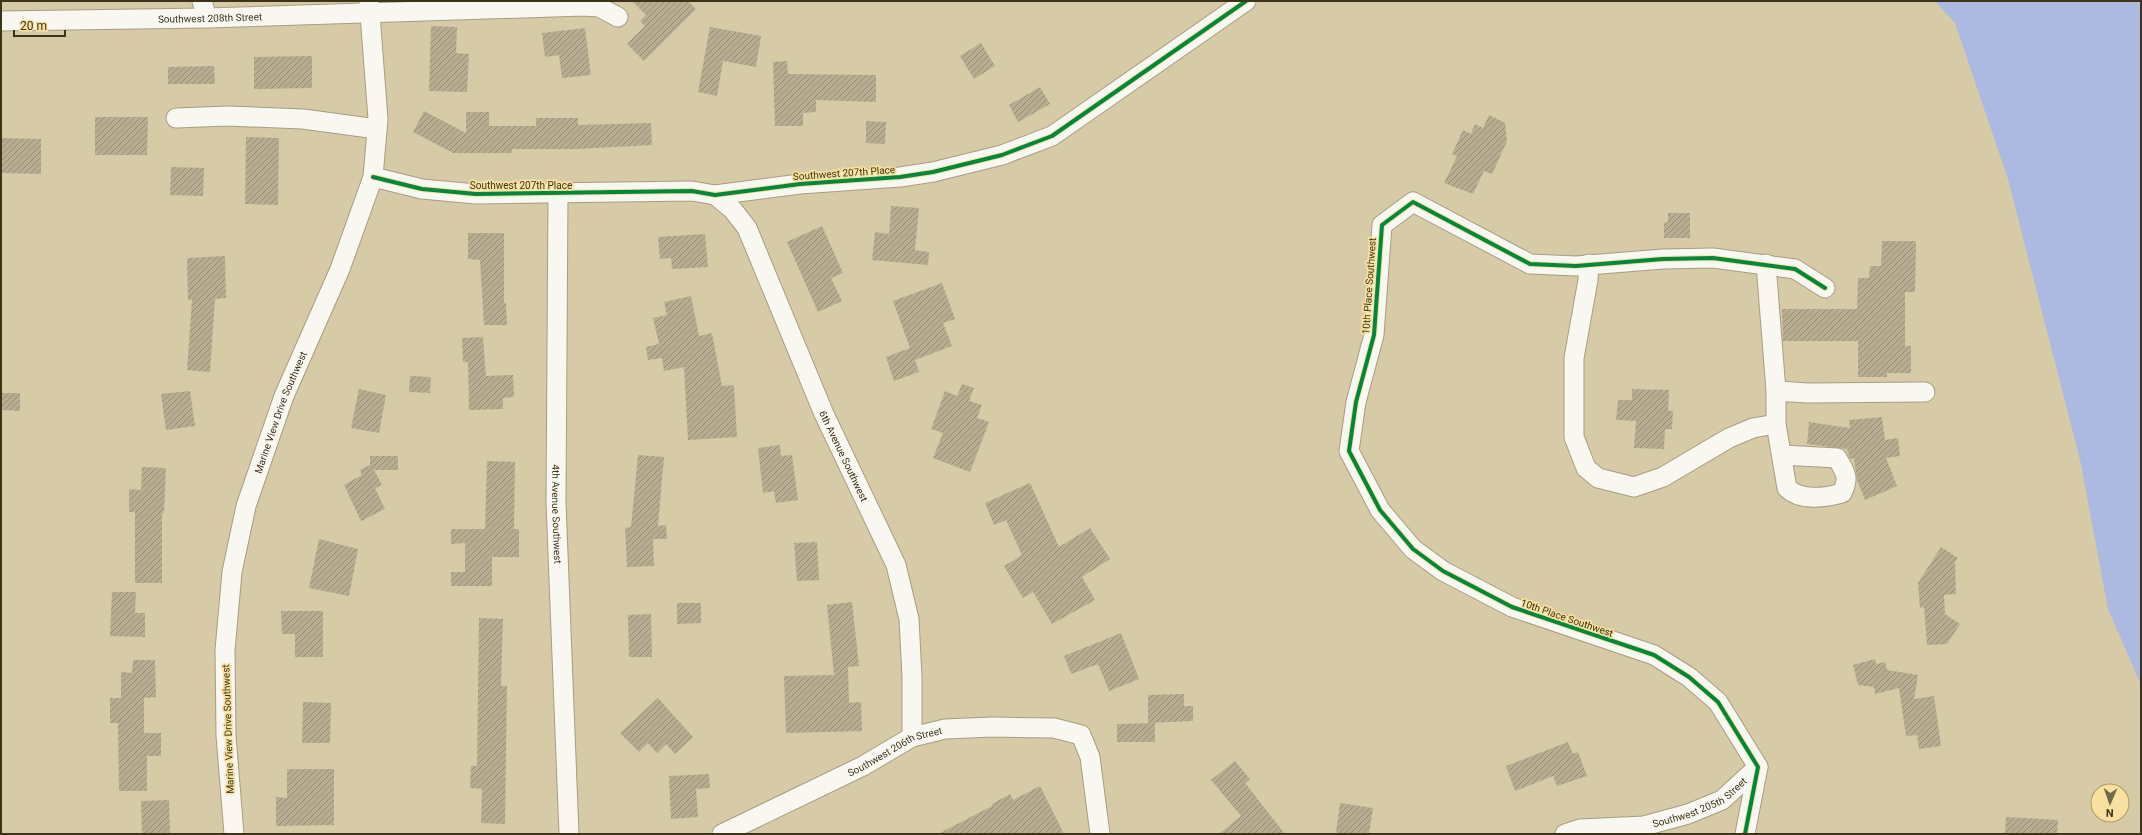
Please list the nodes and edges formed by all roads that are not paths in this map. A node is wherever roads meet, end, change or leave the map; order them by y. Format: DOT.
graph roads {
  1 [pos="1246,1"];
  2 [pos="370,7"];
  3 [pos="204,10"];
  4 [pos="618,17"];
  5 [pos="1,21"];
  6 [pos="176,118"];
  7 [pos="377,129"];
  8 [pos="373,177"];
  9 [pos="558,194"];
  10 [pos="715,195"];
  11 [pos="1589,264"];
  12 [pos="1766,264"];
  13 [pos="1825,288"];
  14 [pos="1776,391"];
  15 [pos="1925,392"];
  16 [pos="1776,424"];
  17 [pos="1782,455"];
  18 [pos="912,737"];
  19 [pos="1758,767"];
  20 [pos="234,834"];
  21 [pos="569,834"];
  22 [pos="722,834"];
  23 [pos="1100,834"];
  24 [pos="1565,834"];
  25 [pos="1745,834"];
  1 -- 10 [label="street, Southwest 207th Place"];
  2 -- 3 [label="street, Southwest 208th Street"];
  2 -- 4 [label="street, Southwest 208th Street"];
  2 -- 7 [label="street, Marine View Drive Southwest"];
  3 -- 5 [label="street, Southwest 208th Street"];
  6 -- 7 [label="street"];
  7 -- 8 [label="street, Marine View Drive Southwest"];
  8 -- 9 [label="street, Southwest 207th Place"];
  8 -- 20 [label="street, Marine View Drive Southwest"];
  9 -- 10 [label="street, Southwest 207th Place"];
  9 -- 21 [label="street, 4th Avenue Southwest"];
  10 -- 18 [label="street, 6th Avenue Southwest"];
  11 -- 12 [label="street, 10th Place Southwest"];
  11 -- 16 [label="street"];
  11 -- 19 [label="street, 10th Place Southwest"];
  12 -- 13 [label="street, 10th Place Southwest"];
  12 -- 14 [label="street"];
  14 -- 15 [label="street"];
  14 -- 16 [label="street"];
  16 -- 17 [label="street"];
  18 -- 22 [label="street, Southwest 206th Street"];
  18 -- 23 [label="street, Southwest 206th Street"];
  19 -- 24 [label="street, Southwest 205th Street"];
  19 -- 25 [label="street"];
}
